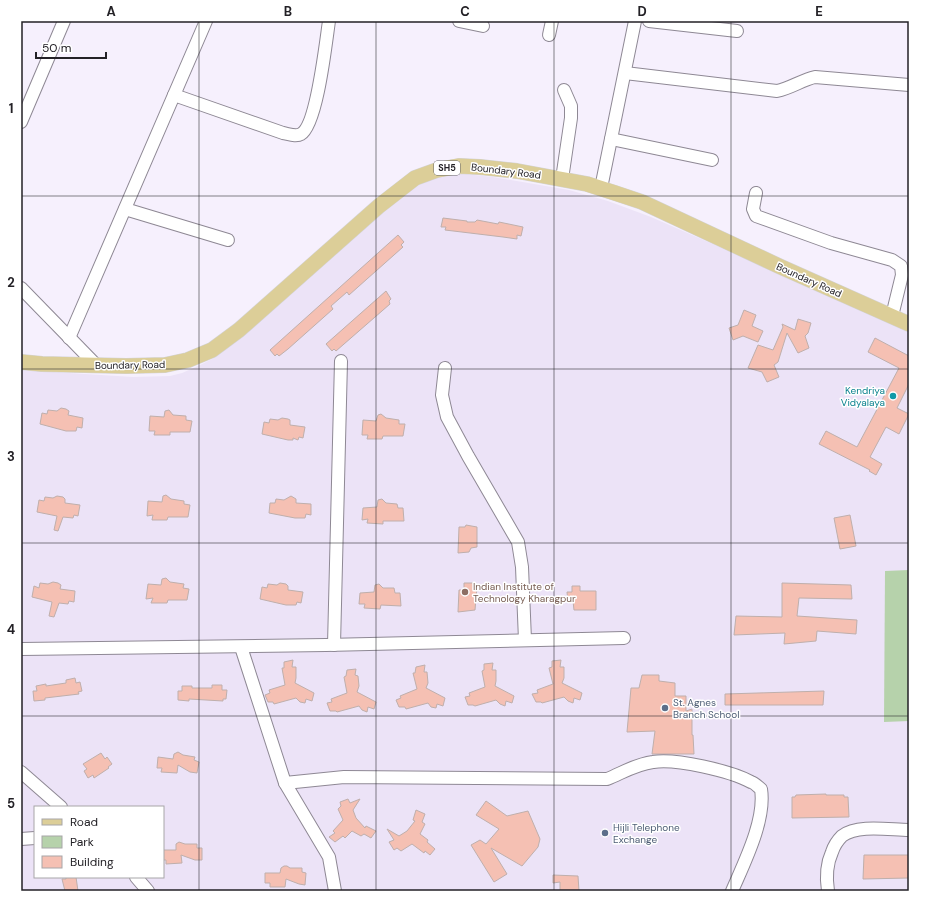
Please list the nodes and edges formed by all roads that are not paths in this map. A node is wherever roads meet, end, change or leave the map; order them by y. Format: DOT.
graph roads {
  1 [pos="64,21"];
  2 [pos="206,21"];
  3 [pos="329,21"];
  4 [pos="459,21"];
  5 [pos="552,21"];
  6 [pos="634,21"];
  7 [pos="649,21"];
  8 [pos="483,26"];
  9 [pos="737,30"];
  10 [pos="549,35"];
  11 [pos="625,74"];
  12 [pos="909,85"];
  13 [pos="564,90"];
  14 [pos="174,95"];
  15 [pos="21,122"];
  16 [pos="611,138"];
  17 [pos="712,160"];
  18 [pos="562,179"];
  19 [pos="601,188"];
  20 [pos="756,192"];
  21 [pos="125,209"];
  22 [pos="228,240"];
  23 [pos="21,288"];
  24 [pos="892,316"];
  25 [pos="909,324"];
  26 [pos="69,338"];
  27 [pos="341,361"];
  28 [pos="21,362"];
  29 [pos="96,365"];
  30 [pos="445,368"];
  31 [pos="624,638"];
  32 [pos="525,640"];
  33 [pos="334,645"];
  34 [pos="241,647"];
  35 [pos="21,650"];
  36 [pos="21,772"];
  37 [pos="285,783"];
  38 [pos="60,806"];
  39 [pos="909,830"];
  40 [pos="34,838"];
  41 [pos="21,839"];
  42 [pos="137,878"];
  43 [pos="148,891"];
  44 [pos="336,891"];
  45 [pos="732,891"];
  46 [pos="828,891"];
  1 -- 15 [label="street"];
  2 -- 14 [label="street"];
  3 -- 14 [label="street"];
  4 -- 8 [label="street"];
  5 -- 10 [label="street"];
  6 -- 11 [label="street"];
  7 -- 9 [label="street"];
  11 -- 12 [label="street"];
  11 -- 16 [label="street"];
  13 -- 18 [label="street"];
  14 -- 21 [label="street"];
  16 -- 17 [label="street"];
  16 -- 19 [label="street"];
  18 -- 19 [label="main road, Boundary Road / SH5"];
  18 -- 29 [label="main road, Boundary Road / SH5"];
  19 -- 24 [label="main road, Boundary Road / SH5"];
  20 -- 24 [label="street"];
  21 -- 22 [label="street"];
  21 -- 26 [label="street"];
  23 -- 26 [label="street"];
  24 -- 25 [label="main road, Boundary Road / SH5"];
  26 -- 29 [label="street"];
  27 -- 33 [label="street"];
  28 -- 29 [label="main road, Boundary Road / SH5"];
  30 -- 32 [label="street"];
  31 -- 32 [label="street"];
  32 -- 33 [label="street"];
  33 -- 34 [label="street"];
  34 -- 35 [label="street"];
  34 -- 37 [label="street"];
  36 -- 38 [label="street"];
  37 -- 44 [label="street"];
  37 -- 45 [label="street"];
  39 -- 46 [label="street"];
  40 -- 41 [label="street"];
  42 -- 43 [label="street"];
}
